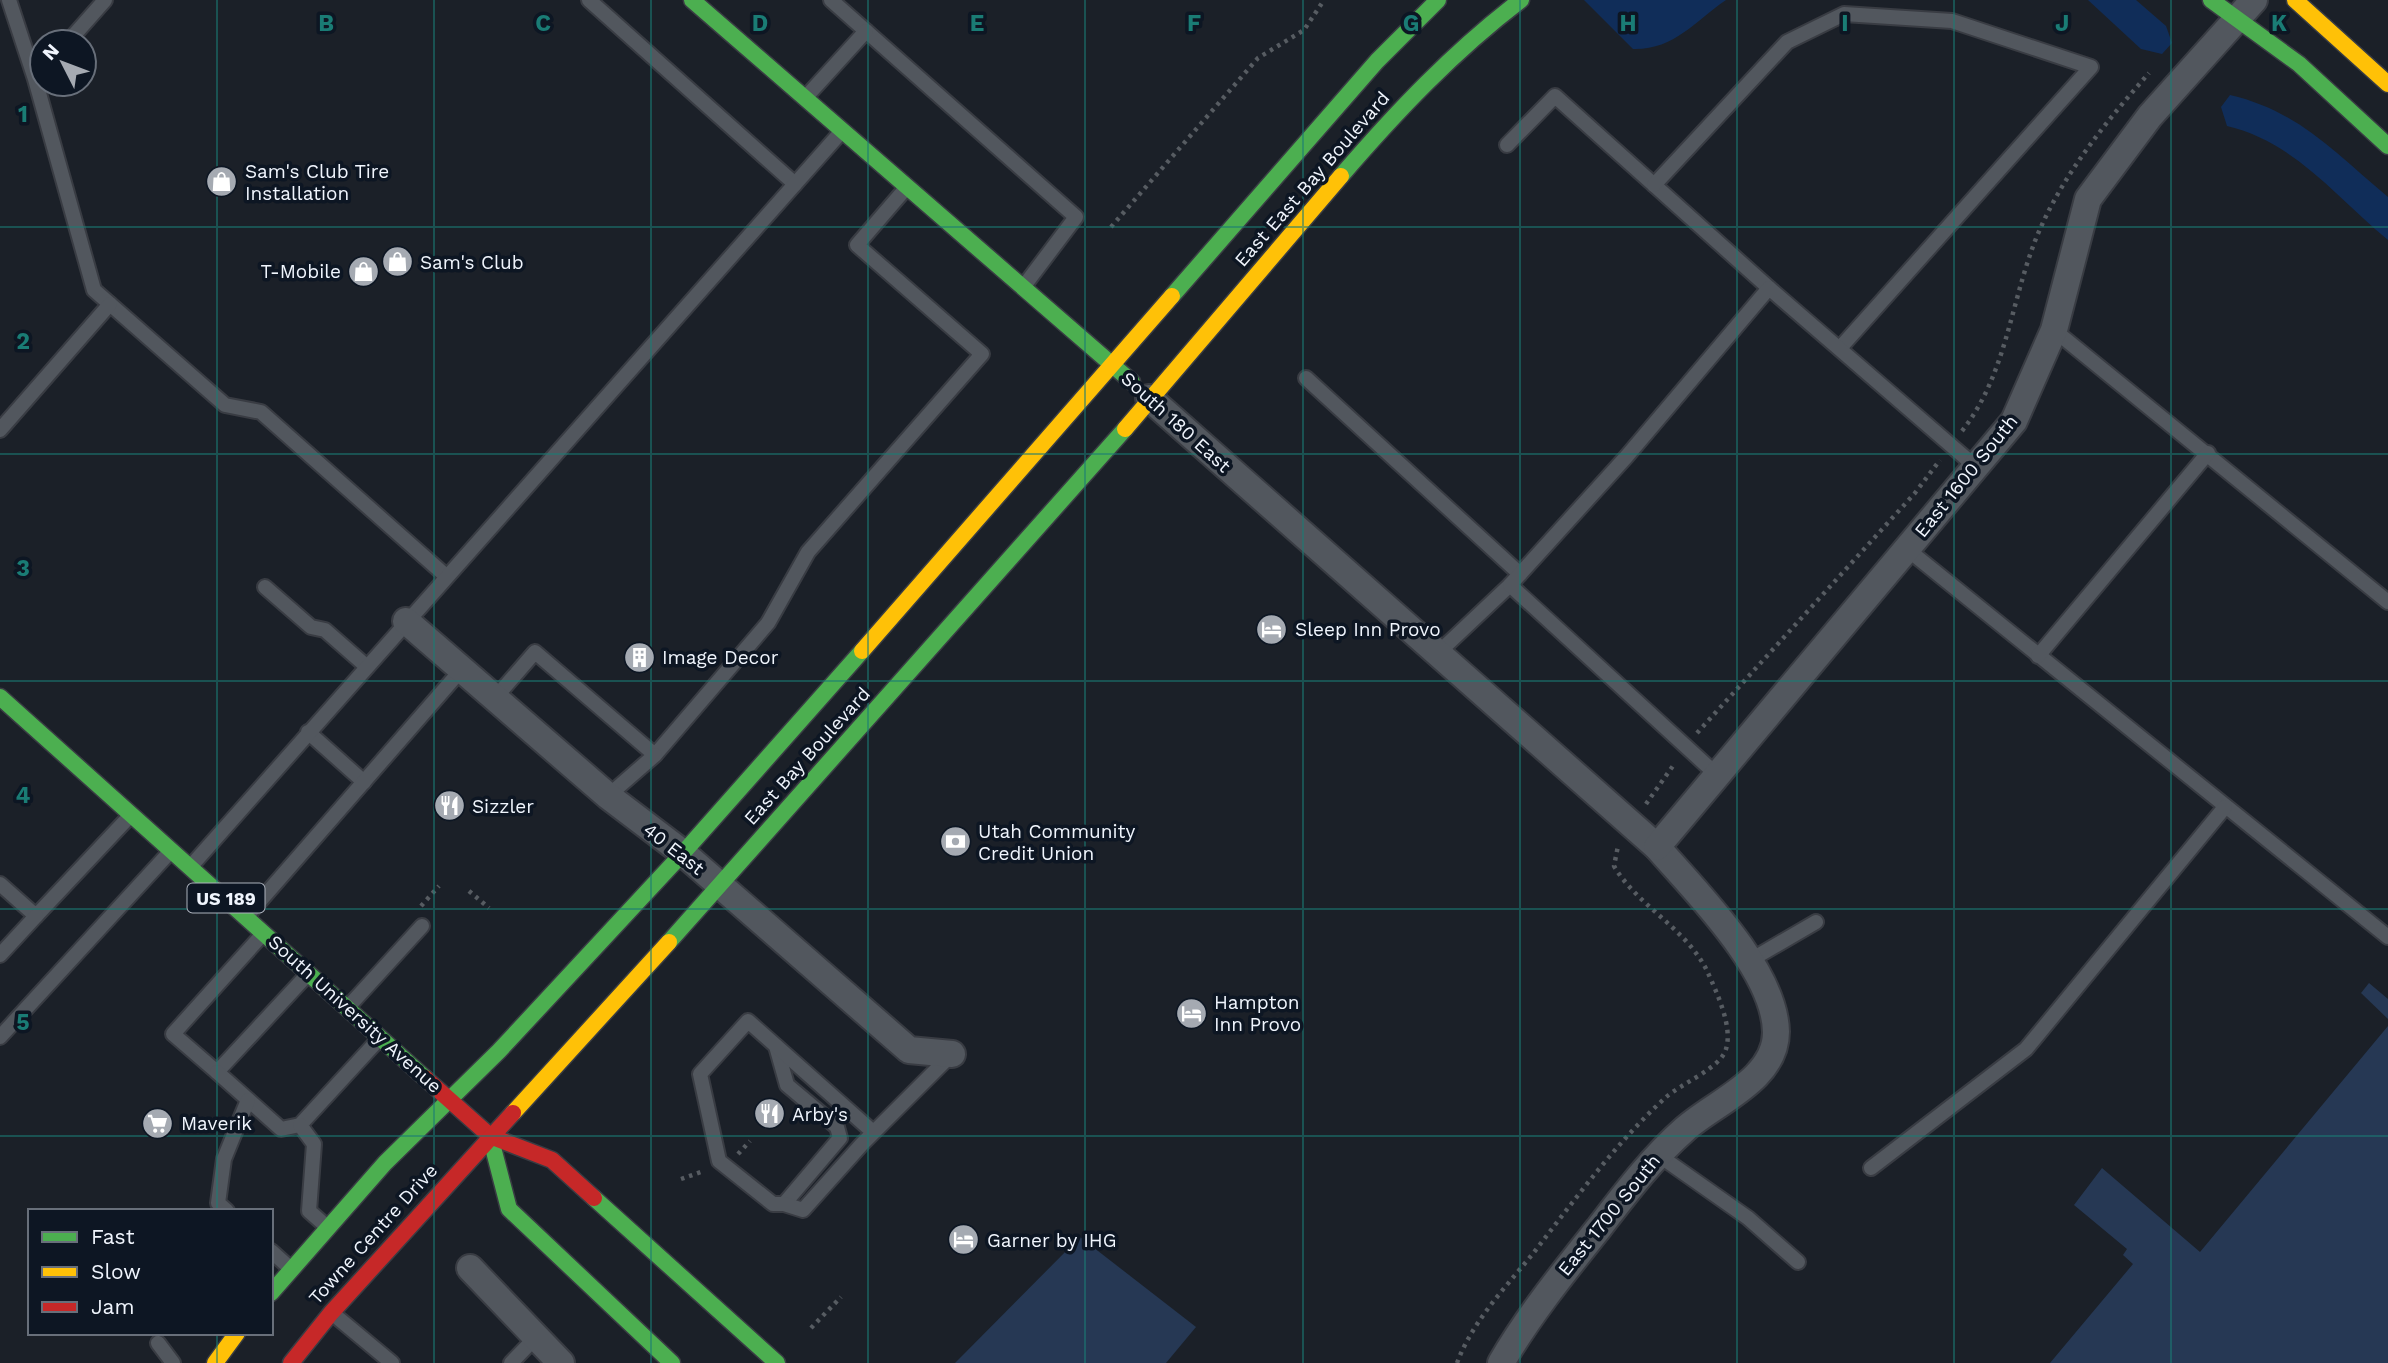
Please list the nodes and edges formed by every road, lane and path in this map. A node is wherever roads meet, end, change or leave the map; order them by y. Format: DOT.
graph roads {
  1 [pos="9,0"];
  2 [pos="105,0"];
  3 [pos="589,0"];
  4 [pos="692,0"];
  5 [pos="831,0"];
  6 [pos="1324,0"];
  7 [pos="1438,0"];
  8 [pos="1521,0"];
  9 [pos="2211,0"];
  10 [pos="2254,0"];
  11 [pos="2295,0"];
  12 [pos="2237,20"];
  13 [pos="80,28"];
  14 [pos="866,31"];
  15 [pos="28,48"];
  16 [pos="2388,84"];
  17 [pos="45,98"];
  18 [pos="806,98"];
  19 [pos="843,130"];
  20 [pos="1507,145"];
  21 [pos="2388,146"];
  22 [pos="796,184"];
  23 [pos="1654,185"];
  24 [pos="908,186"];
  25 [pos="1111,227"];
  26 [pos="1023,287"];
  27 [pos="1769,288"];
  28 [pos="110,304"];
  29 [pos="2054,330"];
  30 [pos="1840,348"];
  31 [pos="1114,366"];
  32 [pos="1306,378"];
  33 [pos="1149,398"];
  34 [pos="0,430"];
  35 [pos="2208,453"];
  36 [pos="1976,467"];
  37 [pos="1907,549"];
  38 [pos="1520,573"];
  39 [pos="446,576"];
  40 [pos="1510,585"];
  41 [pos="265,587"];
  42 [pos="2388,602"];
  43 [pos="406,621"];
  44 [pos="1438,653"];
  45 [pos="2038,656"];
  46 [pos="366,666"];
  47 [pos="462,669"];
  48 [pos="0,697"];
  49 [pos="495,698"];
  50 [pos="308,732"];
  51 [pos="655,755"];
  52 [pos="1717,775"];
  53 [pos="364,782"];
  54 [pos="608,796"];
  55 [pos="2225,807"];
  56 [pos="132,814"];
  57 [pos="1657,847"];
  58 [pos="172,850"];
  59 [pos="683,853"];
  60 [pos="190,867"];
  61 [pos="0,884"];
  62 [pos="439,886"];
  63 [pos="720,886"];
  64 [pos="470,891"];
  65 [pos="421,906"];
  66 [pos="489,908"];
  67 [pos="36,916"];
  68 [pos="247,916"];
  69 [pos="1816,922"];
  70 [pos="422,926"];
  71 [pos="265,933"];
  72 [pos="2388,937"];
  73 [pos="0,955"];
  74 [pos="1749,961"];
  75 [pos="309,973"];
  76 [pos="348,1007"];
  77 [pos="0,1037"];
  78 [pos="381,1037"];
  79 [pos="776,1046"];
  80 [pos="952,1054"];
  81 [pos="217,1072"];
  82 [pos="248,1100"];
  83 [pos="451,1100"];
  84 [pos="300,1125"];
  85 [pos="873,1132"];
  86 [pos="490,1136"];
  87 [pos="750,1141"];
  88 [pos="1657,1154"];
  89 [pos="735,1157"];
  90 [pos="1871,1168"];
  91 [pos="701,1172"];
  92 [pos="681,1179"];
  93 [pos="784,1203"];
  94 [pos="225,1209"];
  95 [pos="328,1228"];
  96 [pos="273,1253"];
  97 [pos="1798,1262"];
  98 [pos="470,1268"];
  99 [pos="292,1269"];
  100 [pos="273,1291"];
  101 [pos="841,1297"];
  102 [pos="331,1313"];
  103 [pos="811,1328"];
  104 [pos="236,1335"];
  105 [pos="536,1337"];
  106 [pos="158,1343"];
  107 [pos="173,1363"];
  108 [pos="215,1363"];
  109 [pos="290,1363"];
  110 [pos="392,1363"];
  111 [pos="511,1363"];
  112 [pos="561,1363"];
  113 [pos="672,1363"];
  114 [pos="777,1363"];
  115 [pos="1502,1363"];
  1 -- 15 [label="lane"];
  2 -- 13 [label="lane"];
  3 -- 22 [label="lane"];
  4 -- 18 [label="main road, South 180 East"];
  5 -- 14 [label="lane"];
  6 -- 25 [label="path"];
  7 -- 31 [label="main road, East East Bay Boulevard"];
  8 -- 33 [label="main road, East East Bay Boulevard"];
  9 -- 12 [label="main road"];
  10 -- 12 [label="street, East 1600 South"];
  11 -- 16 [label="main road"];
  12 -- 21 [label="main road"];
  12 -- 29 [label="street, East 1600 South"];
  14 -- 18 [label="lane"];
  14 -- 26 [label="lane"];
  17 -- 28 [label="lane"];
  18 -- 19 [label="main road, South 180 East"];
  19 -- 22 [label="lane"];
  19 -- 24 [label="main road, South 180 East"];
  20 -- 23 [label="lane"];
  22 -- 39 [label="lane"];
  23 -- 27 [label="lane"];
  23 -- 30 [label="lane"];
  24 -- 26 [label="main road, South 180 East"];
  24 -- 51 [label="lane"];
  26 -- 31 [label="main road, South 180 East"];
  27 -- 30 [label="lane"];
  27 -- 38 [label="lane"];
  28 -- 34 [label="lane"];
  28 -- 39 [label="lane"];
  29 -- 35 [label="lane"];
  29 -- 36 [label="street, East 1600 South"];
  30 -- 36 [label="lane"];
  31 -- 33 [label="main road, South 180 East"];
  31 -- 59 [label="main road, East Bay Boulevard"];
  32 -- 38 [label="lane"];
  33 -- 44 [label="street, South 180 East"];
  33 -- 63 [label="main road, East Bay Boulevard"];
  35 -- 42 [label="lane"];
  35 -- 45 [label="lane"];
  36 -- 37 [label="street, East 1600 South"];
  37 -- 45 [label="lane"];
  37 -- 52 [label="street, East 1600 South"];
  38 -- 40 [label="lane"];
  39 -- 43 [label="lane"];
  40 -- 44 [label="lane"];
  40 -- 52 [label="lane"];
  41 -- 46 [label="lane"];
  43 -- 46 [label="lane"];
  43 -- 47 [label="street, 40 East"];
  44 -- 57 [label="street, South 180 East"];
  45 -- 55 [label="lane"];
  46 -- 50 [label="lane"];
  47 -- 49 [label="street, 40 East"];
  47 -- 53 [label="lane"];
  48 -- 56 [label="main road, South University Avenue / US 189"];
  49 -- 51 [label="lane"];
  49 -- 54 [label="street, 40 East"];
  50 -- 53 [label="lane"];
  50 -- 60 [label="lane"];
  51 -- 54 [label="lane"];
  52 -- 57 [label="street, East 1600 South"];
  53 -- 68 [label="lane"];
  54 -- 59 [label="street, 40 East"];
  55 -- 72 [label="lane"];
  55 -- 90 [label="lane"];
  56 -- 58 [label="main road, South University Avenue / US 189"];
  56 -- 67 [label="lane"];
  57 -- 74 [label="street, East 1700 South"];
  58 -- 60 [label="main road, South University Avenue / US 189"];
  58 -- 77 [label="lane"];
  59 -- 63 [label="street, 40 East"];
  59 -- 83 [label="main road, East Bay Boulevard"];
  60 -- 68 [label="main road, South University Avenue / US 189"];
  61 -- 67 [label="lane"];
  62 -- 65 [label="path"];
  63 -- 80 [label="street, 40 East"];
  63 -- 86 [label="main road, East Bay Boulevard"];
  64 -- 66 [label="path"];
  67 -- 73 [label="lane"];
  68 -- 71 [label="main road, South University Avenue / US 189"];
  69 -- 74 [label="lane"];
  70 -- 76 [label="lane"];
  71 -- 75 [label="main road, South University Avenue / US 189"];
  71 -- 81 [label="lane"];
  74 -- 88 [label="street, East 1700 South"];
  75 -- 76 [label="main road, South University Avenue / US 189"];
  75 -- 81 [label="lane"];
  76 -- 78 [label="main road, South University Avenue / US 189"];
  78 -- 83 [label="main road, South University Avenue / US 189"];
  78 -- 84 [label="lane"];
  79 -- 85 [label="lane"];
  79 -- 93 [label="lane"];
  79 -- 93 [label="lane"];
  80 -- 85 [label="lane"];
  81 -- 82 [label="lane"];
  82 -- 84 [label="lane"];
  82 -- 94 [label="lane"];
  83 -- 86 [label="main road, South University Avenue / US 189"];
  83 -- 95 [label="main road, Towne Centre Drive"];
  84 -- 95 [label="lane"];
  85 -- 93 [label="lane"];
  86 -- 102 [label="main road, Towne Centre Drive"];
  86 -- 113 [label="main road"];
  86 -- 114 [label="main road, South University Avenue / US 189"];
  87 -- 89 [label="path"];
  88 -- 97 [label="lane"];
  88 -- 115 [label="street, East 1700 South"];
  91 -- 92 [label="path"];
  95 -- 99 [label="main road, Towne Centre Drive"];
  96 -- 99 [label="lane"];
  98 -- 105 [label="street"];
  99 -- 100 [label="main road, Towne Centre Drive"];
  101 -- 103 [label="path"];
  102 -- 109 [label="main road, Towne Centre Drive"];
  102 -- 110 [label="lane"];
  104 -- 108 [label="main road"];
  105 -- 111 [label="lane"];
  105 -- 112 [label="street"];
  106 -- 107 [label="lane"];
}
